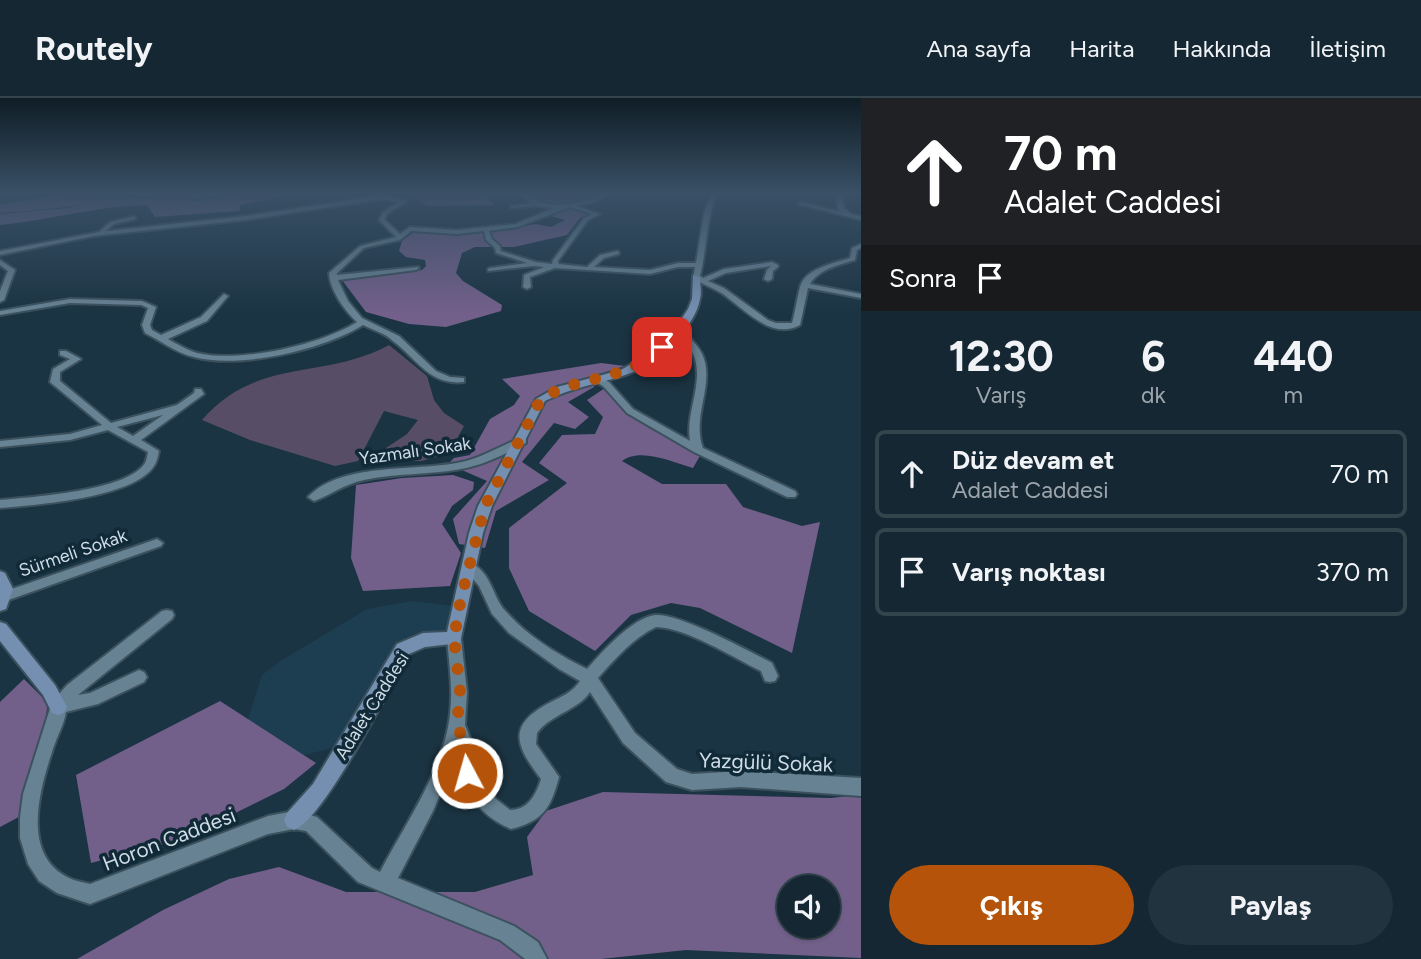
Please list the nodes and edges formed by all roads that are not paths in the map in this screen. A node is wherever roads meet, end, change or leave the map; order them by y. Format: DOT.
graph roads {
  1 [pos="105,233"];
  2 [pos="396,233"];
  3 [pos="407,233"];
  4 [pos="487,233"];
  5 [pos="576,233"];
  6 [pos="701,233"];
  7 [pos="70,234"];
  8 [pos="97,234"];
  9 [pos="400,237"];
  10 [pos="861,246"];
  11 [pos="0,253"];
  12 [pos="617,253"];
  13 [pos="0,262"];
  14 [pos="535,264"];
  15 [pos="556,265"];
  16 [pos="416,268"];
  17 [pos="590,268"];
  18 [pos="490,270"];
  19 [pos="699,274"];
  20 [pos="333,278"];
  21 [pos="768,279"];
  22 [pos="804,285"];
  23 [pos="527,287"];
  24 [pos="224,296"];
  25 [pos="861,296"];
  26 [pos="0,300"];
  27 [pos="0,313"];
  28 [pos="362,322"];
  29 [pos="678,329"];
  30 [pos="162,338"];
  31 [pos="63,353"];
  32 [pos="595,379"];
  33 [pos="461,380"];
  34 [pos="198,391"];
  35 [pos="181,407"];
  36 [pos="108,425"];
  37 [pos="133,441"];
  38 [pos="522,441"];
  39 [pos="0,444"];
  40 [pos="698,450"];
  41 [pos="791,494"];
  42 [pos="314,497"];
  43 [pos="0,504"];
  44 [pos="157,543"];
  45 [pos="470,568"];
  46 [pos="0,577"];
  47 [pos="1,602"];
  48 [pos="166,615"];
  49 [pos="0,629"];
  50 [pos="454,638"];
  51 [pos="770,676"];
  52 [pos="139,677"];
  53 [pos="590,678"];
  54 [pos="58,707"];
  55 [pos="457,727"];
  56 [pos="861,787"];
  57 [pos="294,820"];
  58 [pos="385,883"];
  59 [pos="536,959"];
  1 -- 8 [label="street"];
  2 -- 9 [label="street"];
  3 -- 9 [label="street"];
  4 -- 14 [label="street"];
  5 -- 15 [label="street"];
  6 -- 19 [label="street"];
  7 -- 8 [label="street"];
  8 -- 11 [label="street"];
  9 -- 20 [label="street"];
  10 -- 22 [label="street"];
  12 -- 17 [label="street"];
  13 -- 26 [label="street"];
  14 -- 15 [label="street"];
  14 -- 18 [label="street"];
  15 -- 17 [label="street"];
  15 -- 23 [label="street"];
  16 -- 20 [label="street"];
  17 -- 19 [label="street"];
  19 -- 21 [label="street"];
  19 -- 22 [label="street"];
  19 -- 29 [label="street"];
  20 -- 28 [label="street"];
  22 -- 25 [label="street"];
  24 -- 30 [label="street"];
  27 -- 30 [label="street"];
  28 -- 30 [label="street"];
  28 -- 33 [label="street"];
  29 -- 32 [label="street"];
  29 -- 40 [label="street"];
  31 -- 36 [label="street"];
  32 -- 38 [label="street"];
  32 -- 40 [label="street"];
  34 -- 35 [label="street"];
  35 -- 36 [label="street"];
  35 -- 37 [label="street"];
  36 -- 37 [label="street"];
  36 -- 39 [label="street"];
  37 -- 43 [label="street"];
  38 -- 42 [label="street, Yazmalı Sokak"];
  38 -- 45 [label="street"];
  40 -- 41 [label="street"];
  44 -- 47 [label="street, Sürmeli Sokak"];
  45 -- 50 [label="street"];
  45 -- 53 [label="street"];
  46 -- 47 [label="street"];
  48 -- 54 [label="street"];
  49 -- 54 [label="street"];
  50 -- 55 [label="street"];
  50 -- 57 [label="street, Adalet Caddesi"];
  51 -- 53 [label="street"];
  52 -- 54 [label="street"];
  53 -- 55 [label="street"];
  53 -- 56 [label="street, Yazgülü Sokak"];
  54 -- 57 [label="street, Horon Caddesi"];
  55 -- 58 [label="street"];
  57 -- 58 [label="street"];
  58 -- 59 [label="street"];
}
